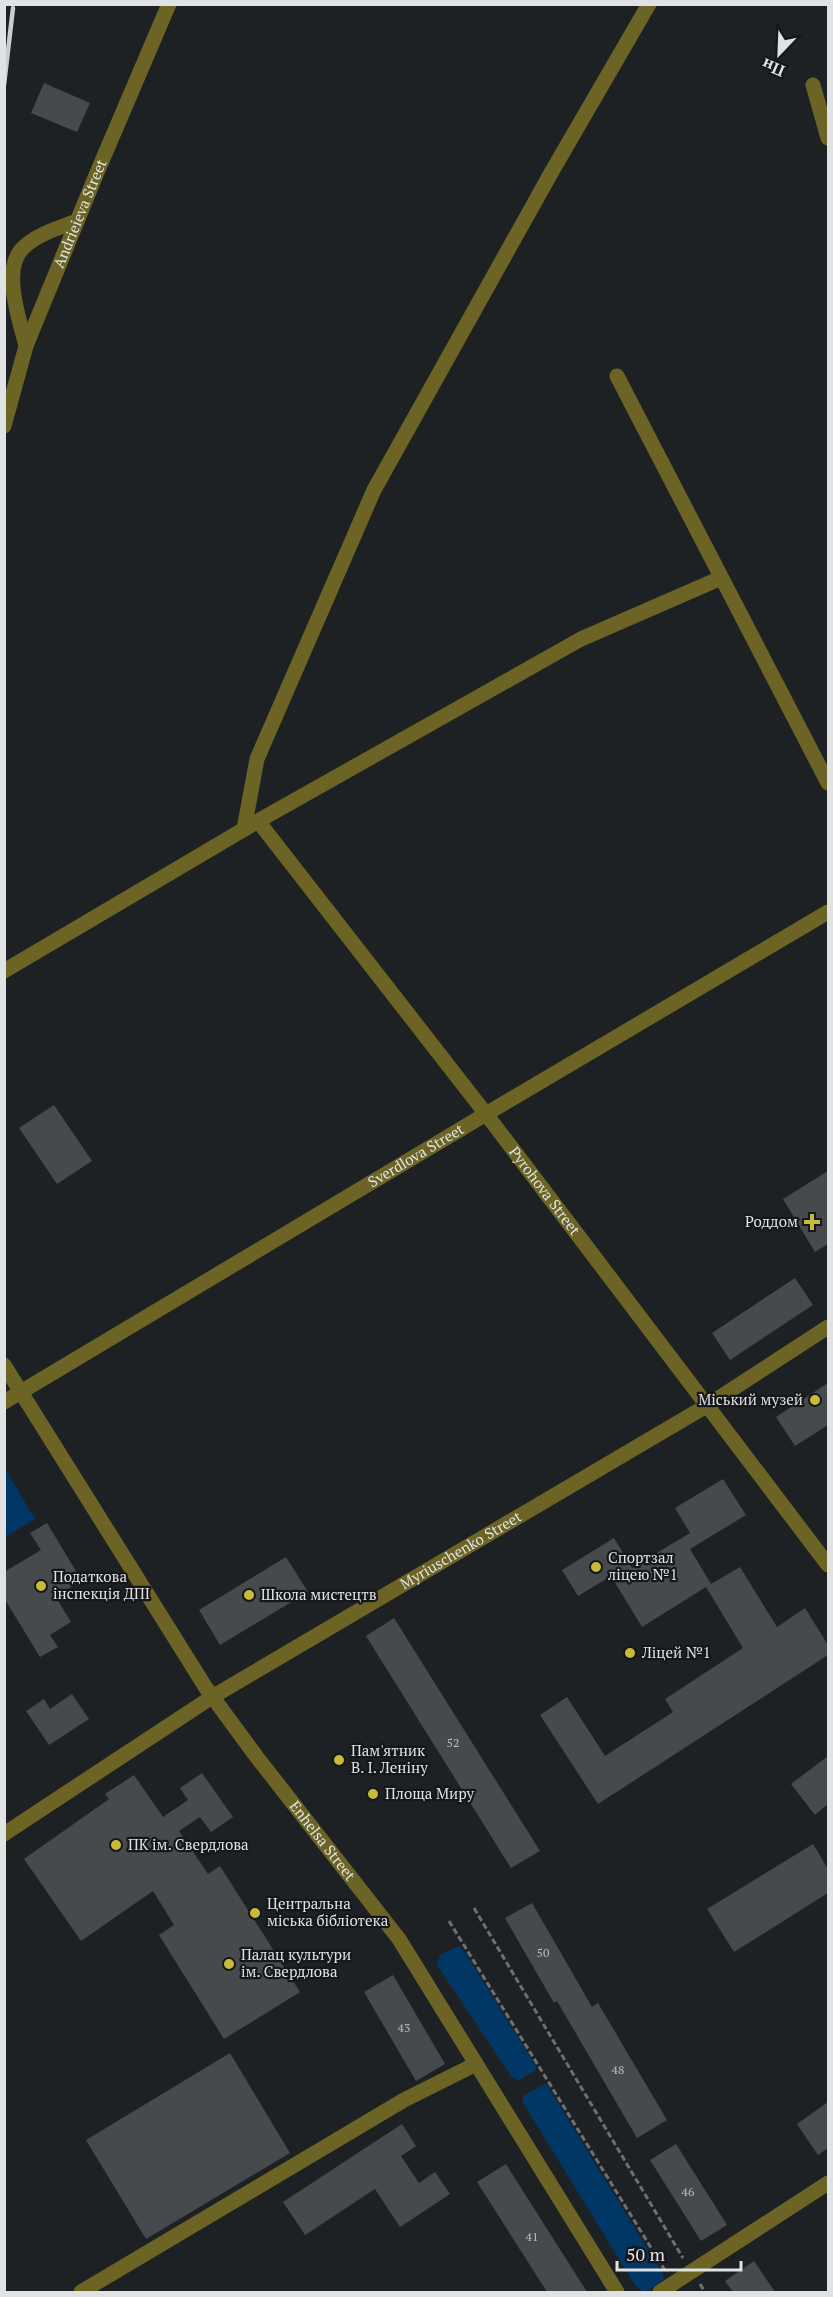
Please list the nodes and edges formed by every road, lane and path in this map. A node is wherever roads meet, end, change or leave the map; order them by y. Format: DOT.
graph roads {
  1 [pos="169,4"];
  2 [pos="649,4"];
  3 [pos="813,85"];
  4 [pos="828,138"];
  5 [pos="77,221"];
  6 [pos="26,346"];
  7 [pos="617,376"];
  8 [pos="4,426"];
  9 [pos="721,578"];
  10 [pos="828,783"];
  11 [pos="258,821"];
  12 [pos="244,830"];
  13 [pos="828,912"];
  14 [pos="4,971"];
  15 [pos="486,1114"];
  16 [pos="828,1327"];
  17 [pos="4,1365"];
  18 [pos="21,1392"];
  19 [pos="4,1402"];
  20 [pos="708,1405"];
  21 [pos="828,1565"];
  22 [pos="212,1697"];
  23 [pos="4,1834"];
  24 [pos="474,1908"];
  25 [pos="449,1921"];
  26 [pos="476,2064"];
  27 [pos="828,2183"];
  28 [pos="692,2272"];
  29 [pos="673,2284"];
  30 [pos="81,2292"];
  31 [pos="617,2292"];
  32 [pos="660,2292"];
  33 [pos="705,2292"];
  1 -- 5 [label="street, Andrieieva Street"];
  2 -- 12 [label="street"];
  3 -- 4 [label="street"];
  5 -- 6 [label="street, Andrieieva Street"];
  5 -- 6 [label="street"];
  6 -- 8 [label="street, Andrieieva Street"];
  7 -- 9 [label="street"];
  9 -- 10 [label="street"];
  9 -- 11 [label="street"];
  11 -- 12 [label="street"];
  11 -- 15 [label="street, Pyrohova Street"];
  12 -- 14 [label="street"];
  13 -- 15 [label="street, Sverdlova Street"];
  15 -- 18 [label="street, Sverdlova Street"];
  15 -- 20 [label="street, Pyrohova Street"];
  16 -- 20 [label="street, Myriuschenko Street"];
  17 -- 18 [label="street"];
  18 -- 19 [label="street, Sverdlova Street"];
  18 -- 22 [label="street, Enhelsa Street"];
  20 -- 21 [label="street, Pyrohova Street"];
  20 -- 22 [label="street, Myriuschenko Street"];
  22 -- 23 [label="street, Myriuschenko Street"];
  22 -- 26 [label="street, Enhelsa Street"];
  24 -- 28 [label="path"];
  25 -- 29 [label="path"];
  26 -- 30 [label="street"];
  26 -- 31 [label="street, Enhelsa Street"];
  27 -- 28 [label="street"];
  28 -- 29 [label="street"];
  28 -- 33 [label="path"];
  29 -- 32 [label="street"];
}
